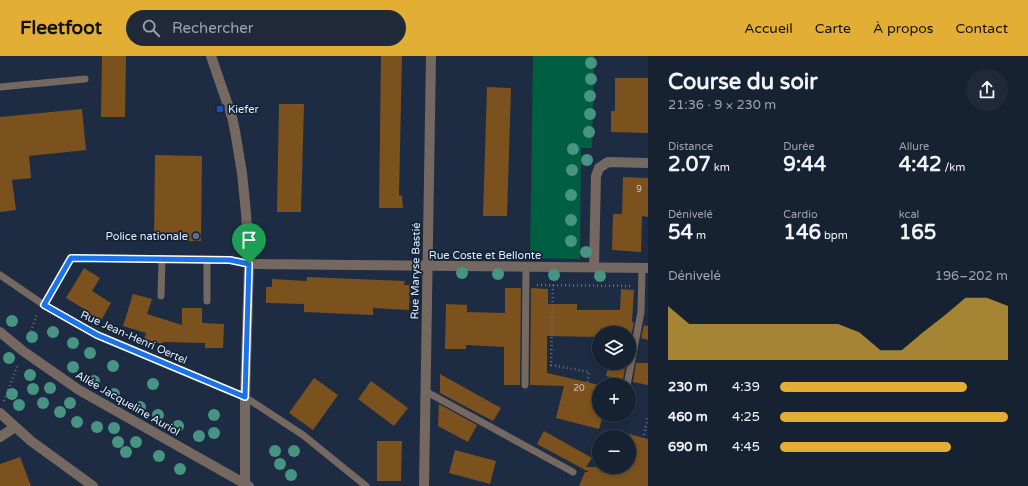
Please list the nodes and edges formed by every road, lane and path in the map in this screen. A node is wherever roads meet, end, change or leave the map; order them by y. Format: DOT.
graph roads {
  1 [pos="211,56"];
  2 [pos="431,56"];
  3 [pos="85,79"];
  4 [pos="0,87"];
  5 [pos="648,163"];
  6 [pos="162,259"];
  7 [pos="207,260"];
  8 [pos="249,264"];
  9 [pos="428,267"];
  10 [pos="526,267"];
  11 [pos="594,267"];
  12 [pos="645,268"];
  13 [pos="0,275"];
  14 [pos="536,285"];
  15 [pos="553,285"];
  16 [pos="642,287"];
  17 [pos="161,296"];
  18 [pos="206,301"];
  19 [pos="44,305"];
  20 [pos="0,332"];
  21 [pos="628,378"];
  22 [pos="587,384"];
  23 [pos="525,385"];
  24 [pos="425,391"];
  25 [pos="245,397"];
  26 [pos="0,413"];
  27 [pos="648,416"];
  28 [pos="647,424"];
  29 [pos="15,427"];
  30 [pos="644,435"];
  31 [pos="0,437"];
  32 [pos="573,472"];
  33 [pos="247,485"];
  34 [pos="93,486"];
  35 [pos="366,486"];
  36 [pos="424,486"];
  1 -- 8 [label="street"];
  2 -- 9 [label="street, Rue Maryse Bastié"];
  3 -- 4 [label="lane"];
  5 -- 11 [label="street"];
  6 -- 7 [label="lane"];
  6 -- 17 [label="lane"];
  6 -- 19 [label="lane"];
  7 -- 8 [label="lane"];
  7 -- 18 [label="lane"];
  8 -- 9 [label="street, Rue Coste et Bellonte"];
  8 -- 25 [label="street"];
  9 -- 10 [label="street, Rue Coste et Bellonte"];
  9 -- 24 [label="street, Rue Maryse Bastié"];
  10 -- 11 [label="street, Rue Coste et Bellonte"];
  10 -- 23 [label="lane"];
  11 -- 12 [label="street, Rue Coste et Bellonte"];
  12 -- 16 [label="lane"];
  13 -- 19 [label="lane, Rue Jean-Henri Oertel"];
  14 -- 15 [label="path"];
  15 -- 16 [label="path"];
  15 -- 22 [label="path"];
  16 -- 21 [label="lane"];
  19 -- 25 [label="lane, Rue Jean-Henri Oertel"];
  20 -- 33 [label="street, Allée Jacqueline Auriol"];
  24 -- 32 [label="lane"];
  24 -- 36 [label="street, Rue Maryse Bastié"];
  25 -- 33 [label="street"];
  25 -- 35 [label="lane, Rue Jean-Henri Oertel"];
  26 -- 29 [label="street"];
  27 -- 28 [label="path"];
  28 -- 30 [label="path"];
  29 -- 31 [label="street"];
  29 -- 34 [label="street"];
}
